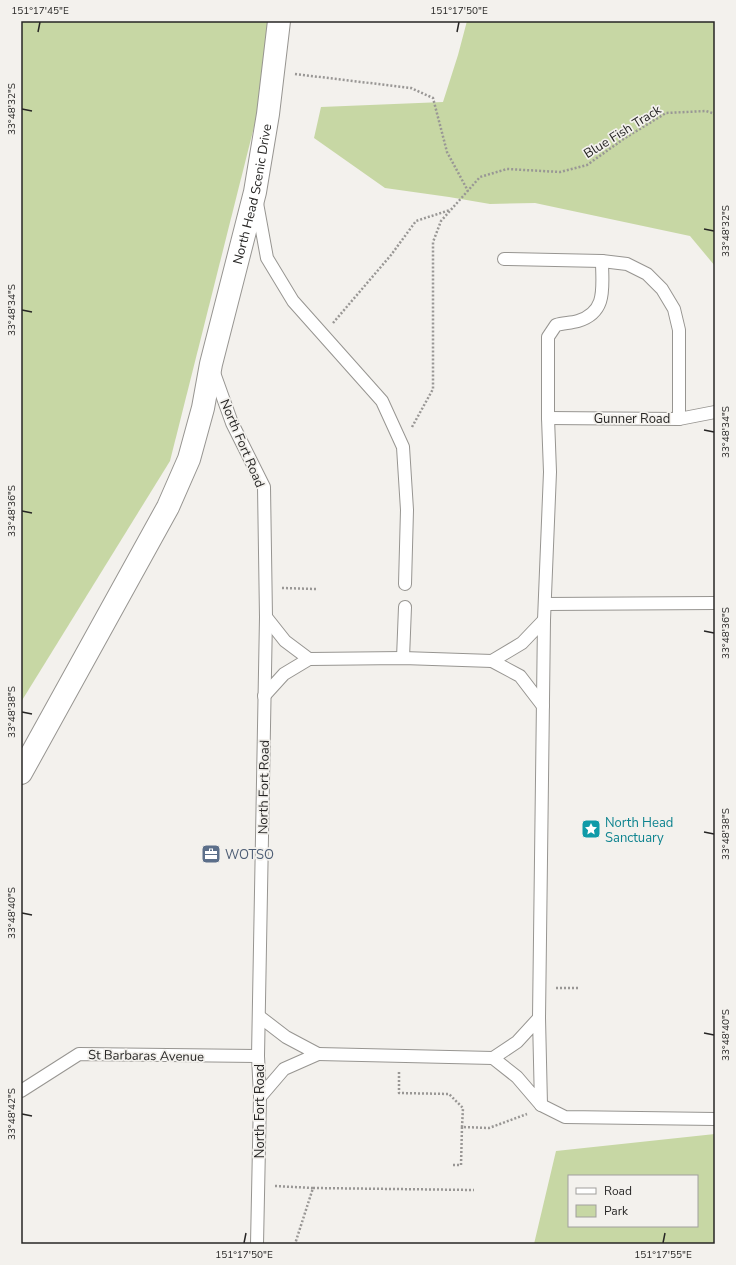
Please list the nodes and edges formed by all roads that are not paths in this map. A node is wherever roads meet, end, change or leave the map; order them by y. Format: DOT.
graph roads {
  1 [pos="279,21"];
  2 [pos="255,192"];
  3 [pos="504,259"];
  4 [pos="602,261"];
  5 [pos="211,364"];
  6 [pos="715,412"];
  7 [pos="548,418"];
  8 [pos="678,419"];
  9 [pos="405,584"];
  10 [pos="715,603"];
  11 [pos="545,604"];
  12 [pos="405,607"];
  13 [pos="266,617"];
  14 [pos="544,620"];
  15 [pos="403,658"];
  16 [pos="309,659"];
  17 [pos="492,661"];
  18 [pos="264,696"];
  19 [pos="543,706"];
  20 [pos="21,773"];
  21 [pos="260,1017"];
  22 [pos="539,1018"];
  23 [pos="318,1054"];
  24 [pos="258,1056"];
  25 [pos="493,1058"];
  26 [pos="21,1091"];
  27 [pos="260,1097"];
  28 [pos="540,1105"];
  29 [pos="715,1119"];
  30 [pos="257,1244"];
  1 -- 2 [label="street, North Head Scenic Drive"];
  2 -- 5 [label="street, North Head Scenic Drive"];
  2 -- 9 [label="lane"];
  3 -- 4 [label="lane"];
  4 -- 7 [label="lane"];
  4 -- 8 [label="lane"];
  5 -- 13 [label="lane, North Fort Road"];
  5 -- 20 [label="street, North Head Scenic Drive"];
  6 -- 8 [label="lane, Gunner Road"];
  7 -- 8 [label="lane, Gunner Road"];
  7 -- 11 [label="lane"];
  10 -- 11 [label="lane"];
  11 -- 14 [label="lane"];
  12 -- 15 [label="lane"];
  13 -- 16 [label="lane"];
  13 -- 18 [label="lane, North Fort Road"];
  14 -- 17 [label="lane"];
  14 -- 19 [label="lane"];
  15 -- 16 [label="lane"];
  15 -- 17 [label="lane"];
  16 -- 18 [label="lane"];
  17 -- 19 [label="lane"];
  18 -- 21 [label="lane, North Fort Road"];
  19 -- 22 [label="lane"];
  21 -- 23 [label="lane"];
  21 -- 24 [label="lane, North Fort Road"];
  22 -- 25 [label="lane"];
  22 -- 28 [label="lane"];
  23 -- 25 [label="lane"];
  23 -- 27 [label="lane"];
  24 -- 26 [label="lane, St Barbaras Avenue"];
  24 -- 27 [label="lane, North Fort Road"];
  25 -- 28 [label="lane"];
  27 -- 30 [label="lane, North Fort Road"];
  28 -- 29 [label="lane"];
}
